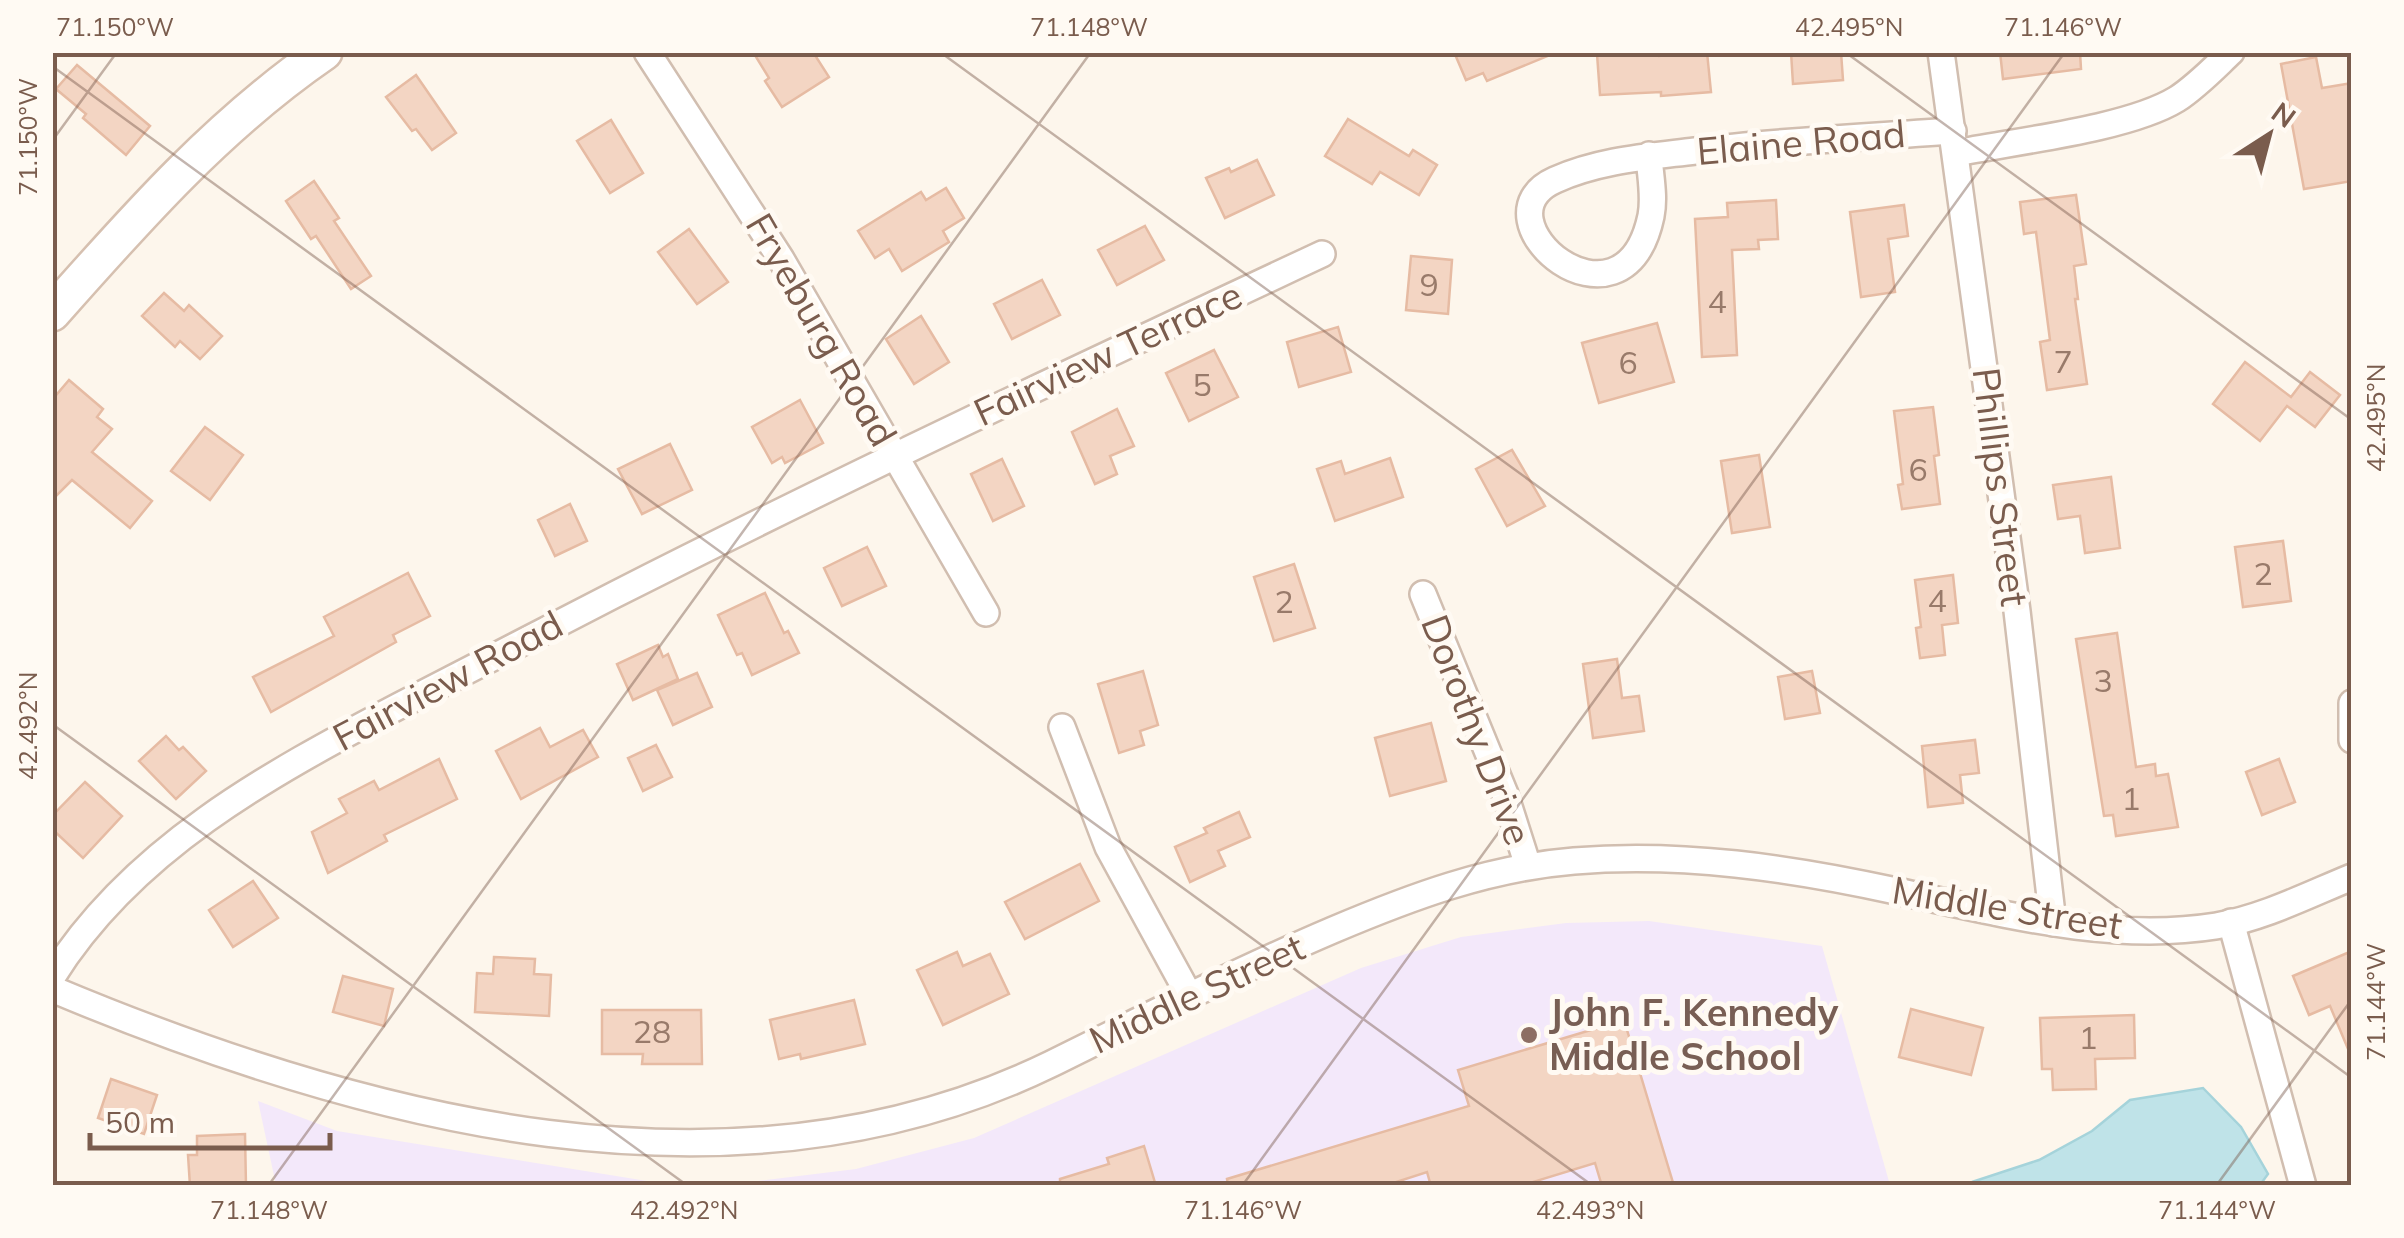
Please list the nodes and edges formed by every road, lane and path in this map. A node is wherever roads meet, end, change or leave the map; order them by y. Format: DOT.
graph roads {
  1 [pos="324,52"];
  2 [pos="647,52"];
  3 [pos="1941,52"];
  4 [pos="2231,52"];
  5 [pos="1955,142"];
  6 [pos="1649,155"];
  7 [pos="1322,254"];
  8 [pos="52,313"];
  9 [pos="894,454"];
  10 [pos="1423,594"];
  11 [pos="986,613"];
  12 [pos="2352,702"];
  13 [pos="1062,727"];
  14 [pos="2352,740"];
  15 [pos="1528,866"];
  16 [pos="2352,877"];
  17 [pos="2231,922"];
  18 [pos="2054,923"];
  19 [pos="52,978"];
  20 [pos="52,989"];
  21 [pos="1189,996"];
  22 [pos="2303,1186"];
  1 -- 8 [label="main road"];
  2 -- 9 [label="street, Fryeburg Road"];
  3 -- 5 [label="street, Phillips Street"];
  4 -- 5 [label="street, Elaine Road"];
  5 -- 6 [label="street, Elaine Road"];
  5 -- 18 [label="street, Phillips Street"];
  6 -- 6 [label="street, Elaine Road"];
  7 -- 9 [label="street, Fairview Terrace"];
  9 -- 11 [label="street, Fryeburg Road"];
  9 -- 19 [label="street, Fairview Road"];
  10 -- 15 [label="street, Dorothy Drive"];
  12 -- 14 [label="street"];
  13 -- 21 [label="street"];
  15 -- 18 [label="street, Middle Street"];
  15 -- 21 [label="street, Middle Street"];
  16 -- 17 [label="street, Middle Street"];
  17 -- 18 [label="street, Middle Street"];
  17 -- 22 [label="street"];
  20 -- 21 [label="street, Middle Street"];
}
